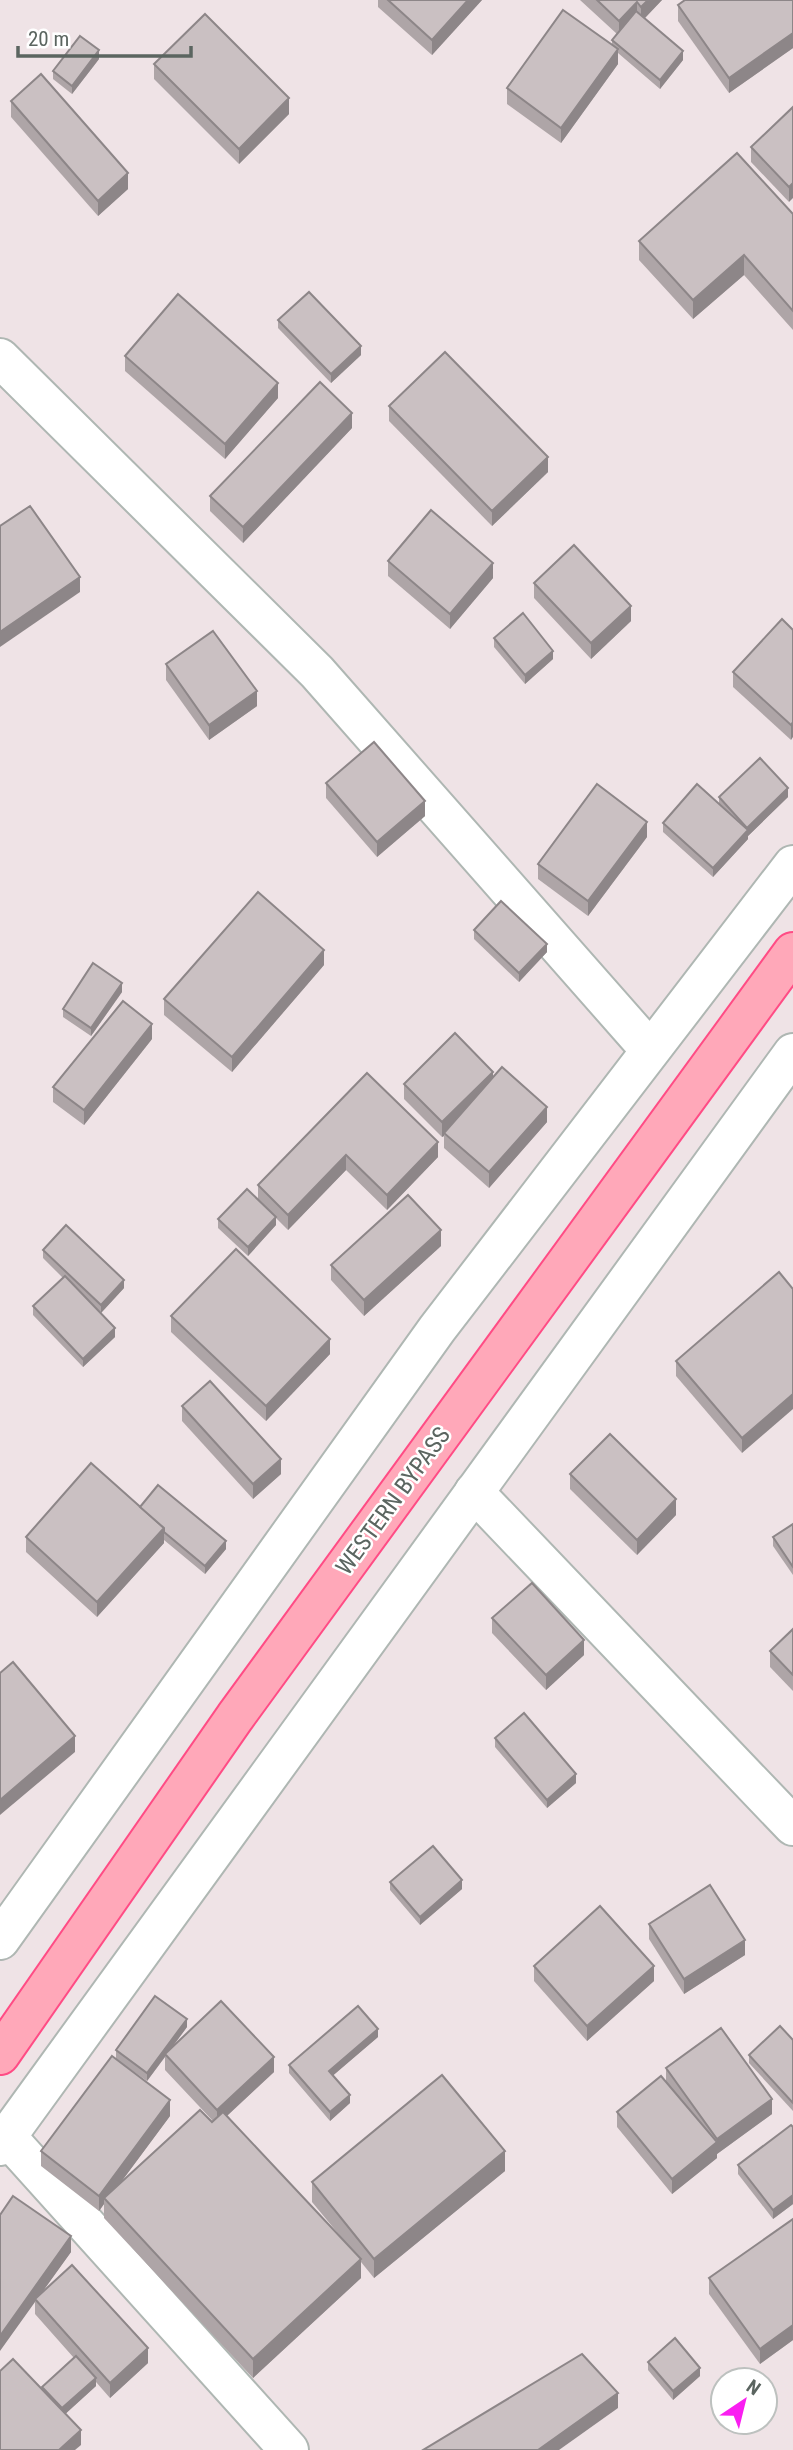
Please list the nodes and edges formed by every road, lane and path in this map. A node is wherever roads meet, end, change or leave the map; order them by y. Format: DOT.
graph roads {
  1 [pos="0,358"];
  2 [pos="793,865"];
  3 [pos="793,952"];
  4 [pos="650,1050"];
  5 [pos="793,1054"];
  6 [pos="474,1492"];
  7 [pos="793,1826"];
  8 [pos="0,1940"];
  9 [pos="0,2055"];
  10 [pos="3,2142"];
  11 [pos="289,2450"];
  1 -- 4 [label="street"];
  2 -- 4 [label="street"];
  3 -- 9 [label="main road, WESTERN BYPASS"];
  4 -- 8 [label="street"];
  5 -- 6 [label="street"];
  6 -- 7 [label="street"];
  6 -- 10 [label="street"];
  10 -- 11 [label="street"];
}
